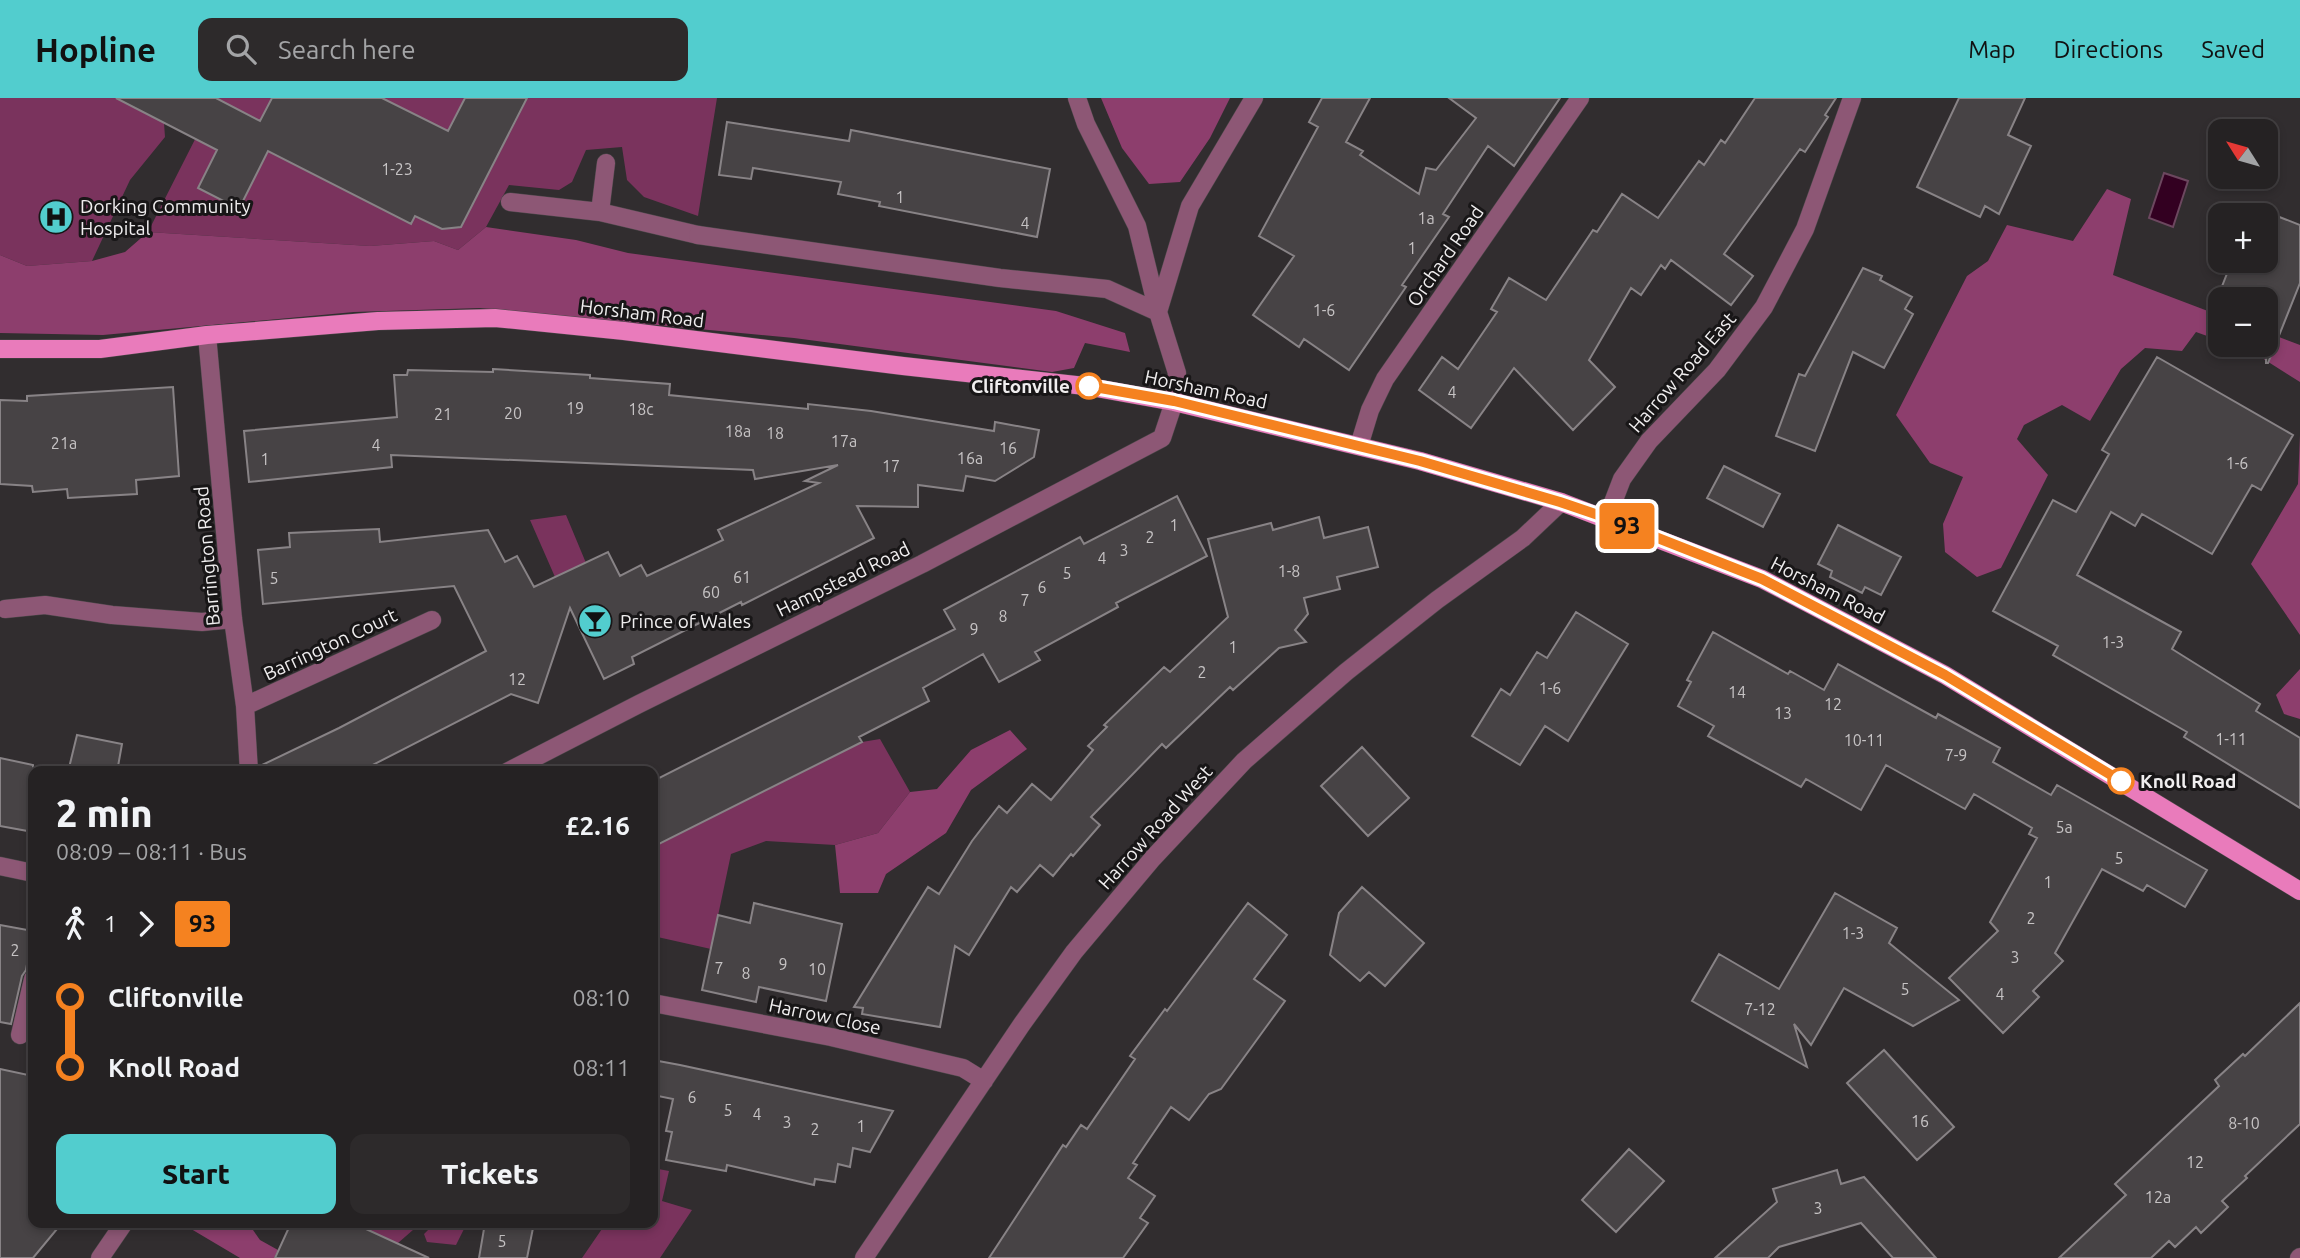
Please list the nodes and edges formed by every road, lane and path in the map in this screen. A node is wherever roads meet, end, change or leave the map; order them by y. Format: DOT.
graph roads {
  1 [pos="1077,98"];
  2 [pos="1254,98"];
  3 [pos="1580,98"];
  4 [pos="1852,98"];
  5 [pos="606,163"];
  6 [pos="510,202"];
  7 [pos="600,212"];
  8 [pos="1158,312"];
  9 [pos="207,335"];
  10 [pos="0,349"];
  11 [pos="1174,401"];
  12 [pos="1359,446"];
  13 [pos="1560,502"];
  14 [pos="1607,518"];
  15 [pos="5,609"];
  16 [pos="233,620"];
  17 [pos="432,620"];
  18 [pos="245,706"];
  19 [pos="249,766"];
  20 [pos="519,766"];
  21 [pos="0,866"];
  22 [pos="28,872"];
  23 [pos="2300,891"];
  24 [pos="28,1001"];
  25 [pos="658,1004"];
  26 [pos="20,1035"];
  27 [pos="984,1082"];
  28 [pos="121,1228"];
  29 [pos="100,1258"];
  30 [pos="864,1258"];
  1 -- 8 [label="street"];
  2 -- 8 [label="street"];
  3 -- 12 [label="street, Orchard Road"];
  4 -- 14 [label="street, Harrow Road East"];
  5 -- 7 [label="street"];
  6 -- 7 [label="street"];
  7 -- 8 [label="street"];
  8 -- 11 [label="street"];
  9 -- 10 [label="main road, Horsham Road"];
  9 -- 11 [label="main road, Horsham Road"];
  9 -- 16 [label="street, Barrington Road"];
  11 -- 12 [label="main road, Horsham Road"];
  11 -- 20 [label="street, Hampstead Road"];
  12 -- 13 [label="main road, Horsham Road"];
  13 -- 14 [label="main road, Horsham Road"];
  13 -- 27 [label="street, Harrow Road West"];
  14 -- 23 [label="main road, Horsham Road"];
  15 -- 16 [label="street"];
  16 -- 18 [label="street, Barrington Road"];
  17 -- 18 [label="street, Barrington Court"];
  18 -- 19 [label="street, Barrington Road"];
  21 -- 22 [label="street"];
  24 -- 26 [label="street"];
  25 -- 27 [label="street, Harrow Close"];
  27 -- 30 [label="street, Harrow Road West"];
  28 -- 29 [label="street"];
}
